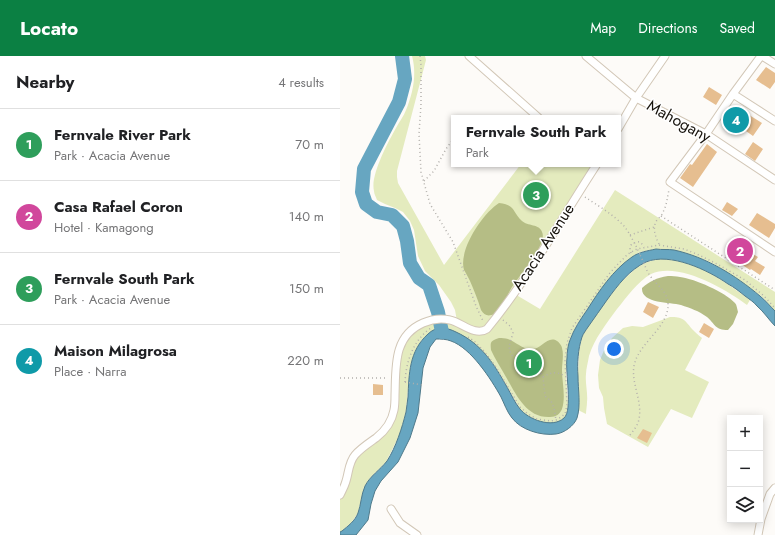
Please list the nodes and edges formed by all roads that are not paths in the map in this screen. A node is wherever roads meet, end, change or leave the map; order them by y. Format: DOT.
graph roads {
  1 [pos="469,56"];
  2 [pos="586,56"];
  3 [pos="665,56"];
  4 [pos="761,56"];
  5 [pos="775,64"];
  6 [pos="733,94"];
  7 [pos="636,98"];
  8 [pos="536,115"];
  9 [pos="775,121"];
  10 [pos="621,124"];
  11 [pos="706,134"];
  12 [pos="593,167"];
  13 [pos="775,180"];
  14 [pos="775,252"];
  15 [pos="775,488"];
  16 [pos="340,495"];
  17 [pos="391,510"];
  18 [pos="417,535"];
  19 [pos="758,535"];
  1 -- 8 [label="street"];
  2 -- 7 [label="street, Mahogany"];
  3 -- 7 [label="street"];
  4 -- 5 [label="street"];
  4 -- 6 [label="street"];
  6 -- 9 [label="street"];
  6 -- 11 [label="street"];
  7 -- 10 [label="street"];
  7 -- 11 [label="street, Mahogany"];
  11 -- 13 [label="street, Mahogany"];
  11 -- 14 [label="street"];
  12 -- 16 [label="street, Acacia Avenue"];
  15 -- 19 [label="street"];
  17 -- 18 [label="street"];
}
